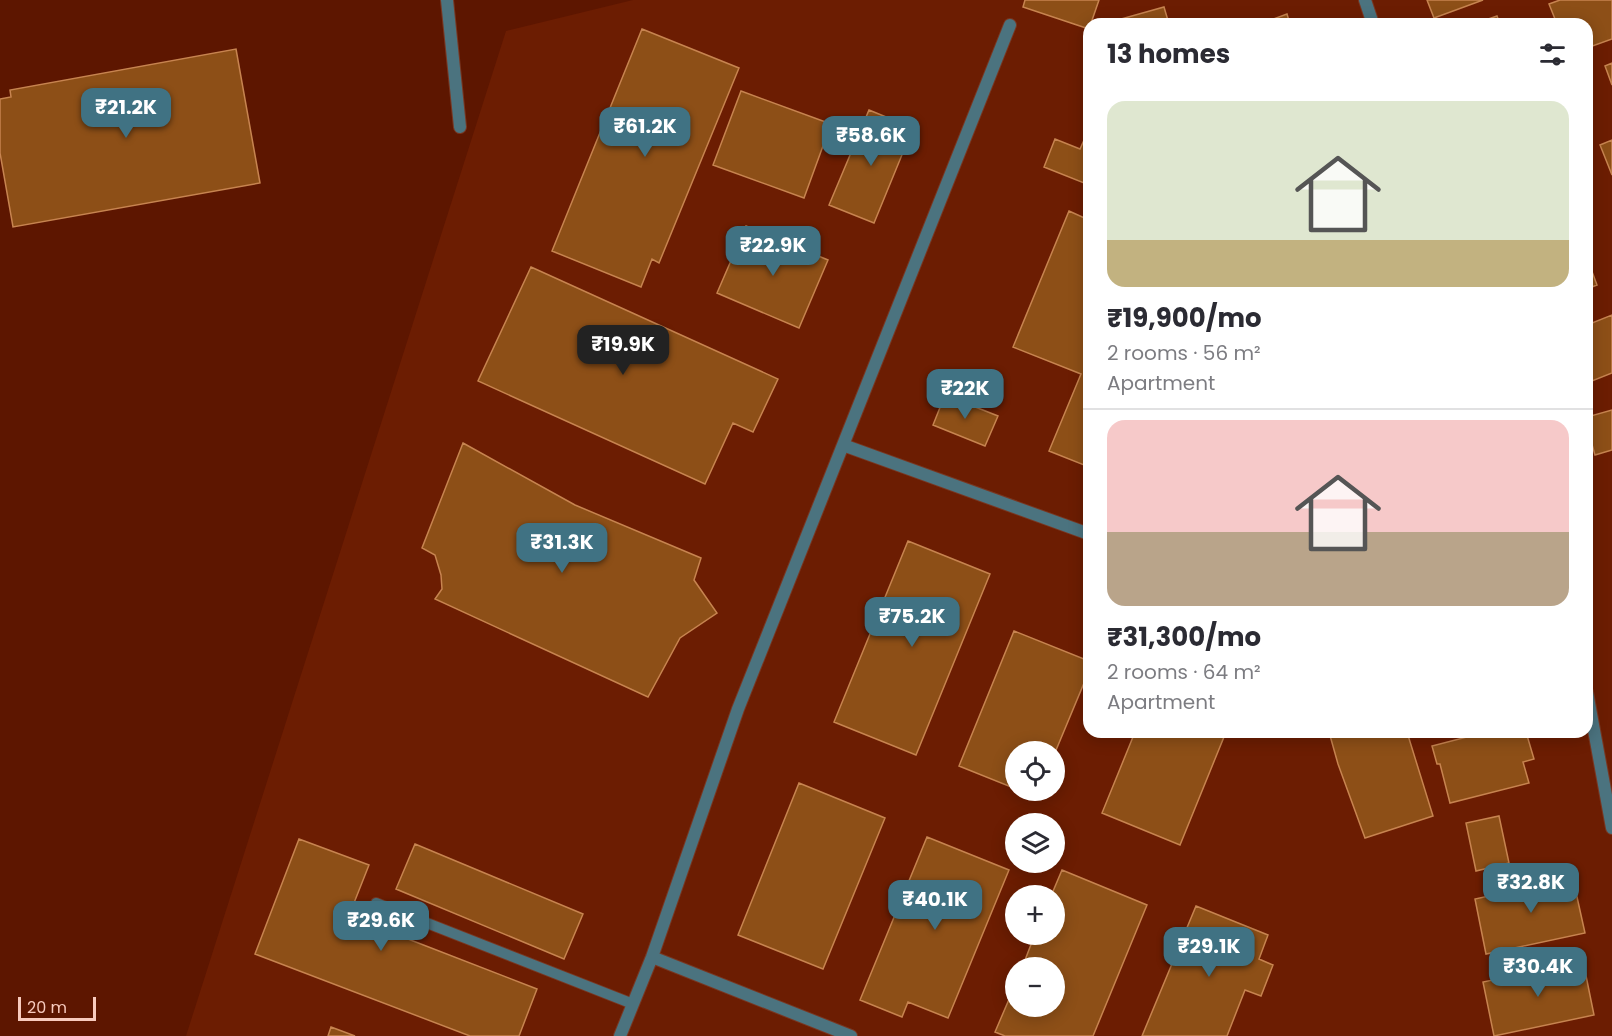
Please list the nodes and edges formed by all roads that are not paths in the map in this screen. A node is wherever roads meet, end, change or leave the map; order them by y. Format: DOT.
graph roads {
  1 [pos="447,0"];
  2 [pos="1365,0"];
  3 [pos="1371,18"];
  4 [pos="1010,25"];
  5 [pos="460,127"];
  6 [pos="843,445"];
  7 [pos="1083,532"];
  8 [pos="1593,725"];
  9 [pos="1612,828"];
  10 [pos="376,903"];
  11 [pos="652,957"];
  12 [pos="633,1004"];
  13 [pos="620,1036"];
  14 [pos="851,1036"];
  1 -- 5 [label="street"];
  2 -- 3 [label="street"];
  4 -- 6 [label="street"];
  6 -- 7 [label="street"];
  6 -- 11 [label="street"];
  8 -- 9 [label="street"];
  10 -- 12 [label="lane"];
  11 -- 12 [label="street"];
  11 -- 14 [label="street"];
  12 -- 13 [label="street"];
}
